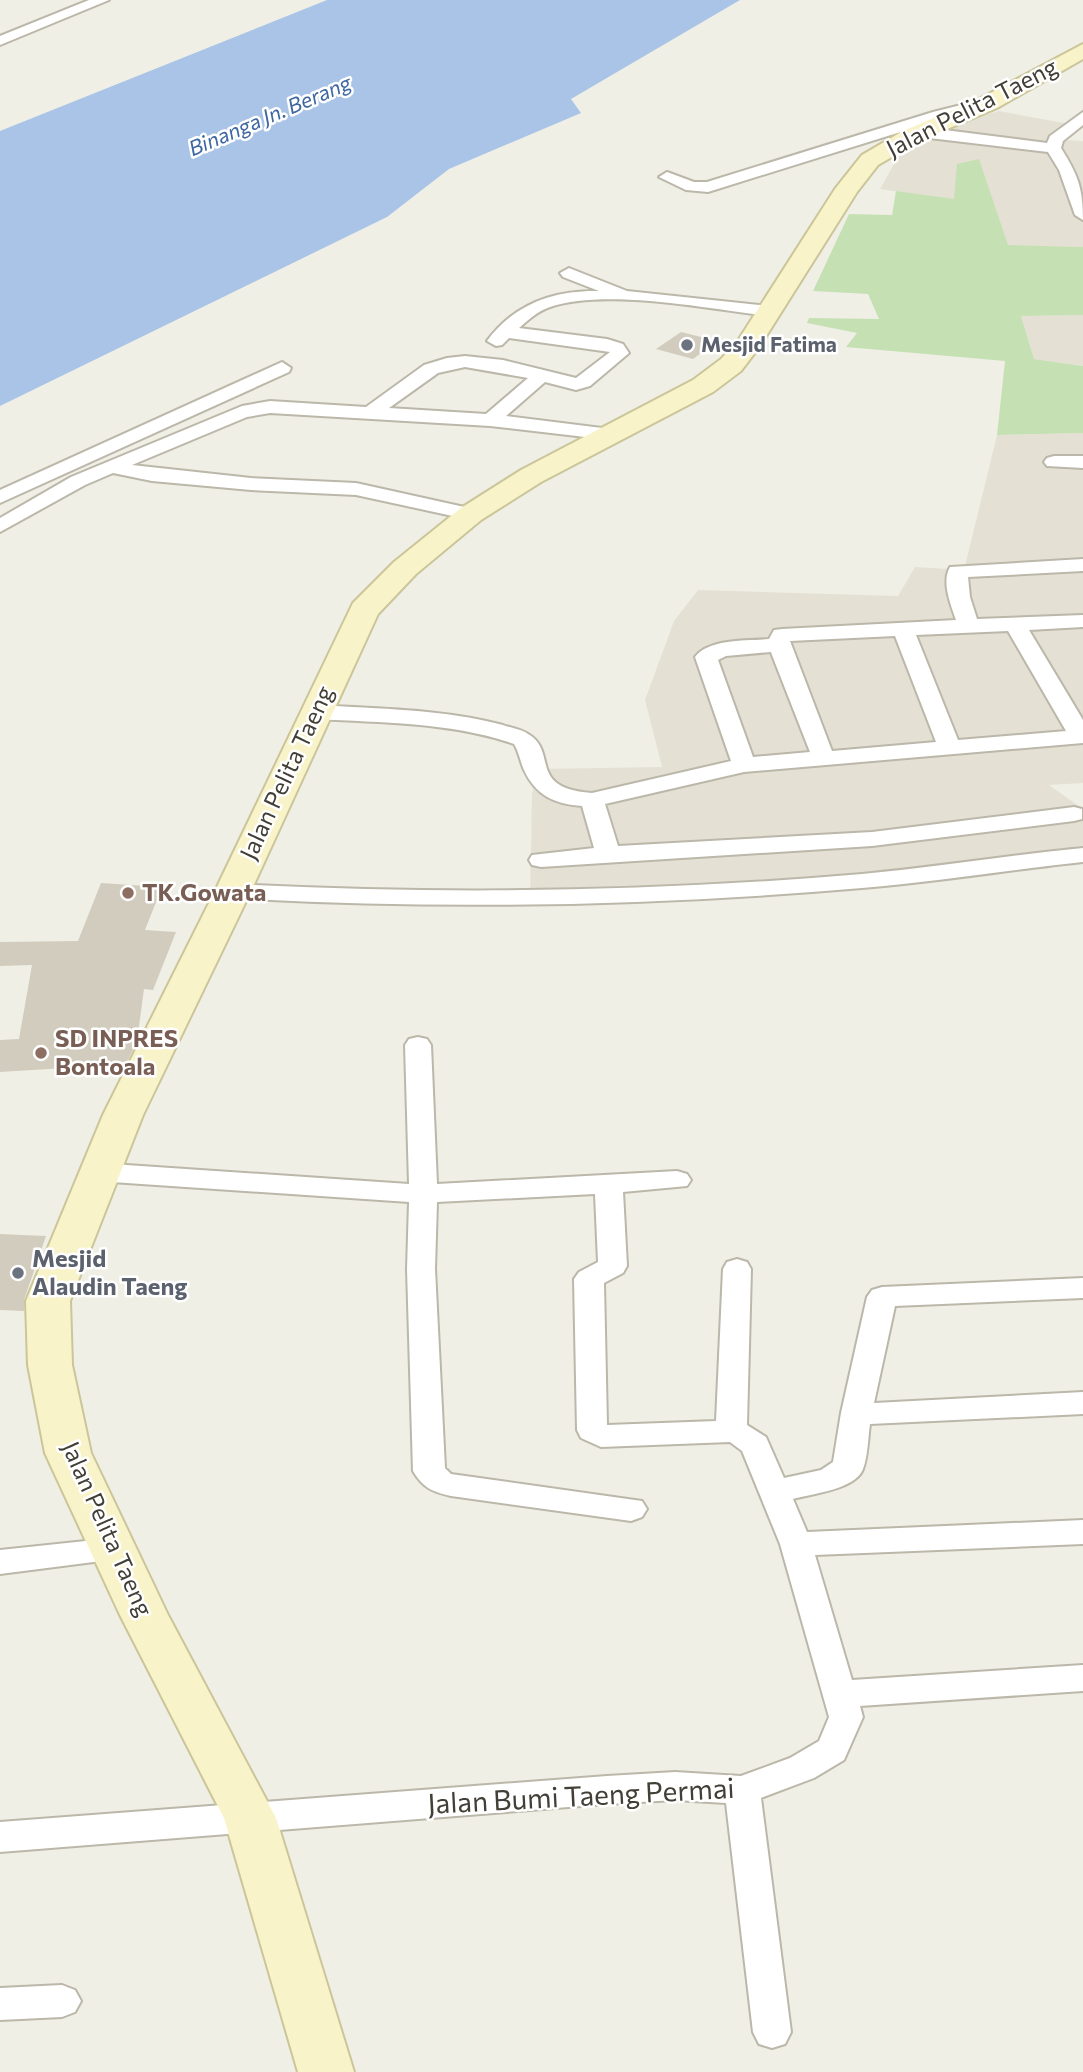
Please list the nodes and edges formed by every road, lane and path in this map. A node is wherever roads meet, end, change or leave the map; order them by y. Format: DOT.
graph roads {
  1 [pos="102,0"];
  2 [pos="0,41"];
  3 [pos="1083,50"];
  4 [pos="989,103"];
  5 [pos="1083,117"];
  6 [pos="922,132"];
  7 [pos="1083,139"];
  8 [pos="1055,144"];
  9 [pos="1075,170"];
  10 [pos="667,177"];
  11 [pos="1083,215"];
  12 [pos="569,273"];
  13 [pos="634,298"];
  14 [pos="769,311"];
  15 [pos="505,332"];
  16 [pos="477,361"];
  17 [pos="282,368"];
  18 [pos="540,377"];
  19 [pos="369,414"];
  20 [pos="226,419"];
  21 [pos="490,420"];
  22 [pos="162,423"];
  23 [pos="611,434"];
  24 [pos="1054,462"];
  25 [pos="1083,462"];
  26 [pos="110,467"];
  27 [pos="0,497"];
  28 [pos="471,513"];
  29 [pos="0,526"];
  30 [pos="1083,565"];
  31 [pos="1083,621"];
  32 [pos="1015,624"];
  33 [pos="969,627"];
  34 [pos="903,629"];
  35 [pos="780,645"];
  36 [pos="317,712"];
  37 [pos="1082,736"];
  38 [pos="950,749"];
  39 [pos="824,758"];
  40 [pos="744,765"];
  41 [pos="592,800"];
  42 [pos="1074,814"];
  43 [pos="608,854"];
  44 [pos="1083,855"];
  45 [pos="541,860"];
  46 [pos="233,891"];
  47 [pos="418,1045"];
  48 [pos="97,1172"];
  49 [pos="677,1180"];
  50 [pos="608,1184"];
  51 [pos="423,1194"];
  52 [pos="737,1269"];
  53 [pos="1083,1288"];
  54 [pos="1083,1403"];
  55 [pos="856,1413"];
  56 [pos="732,1431"];
  57 [pos="773,1492"];
  58 [pos="631,1509"];
  59 [pos="1083,1532"];
  60 [pos="796,1544"];
  61 [pos="114,1550"];
  62 [pos="0,1562"];
  63 [pos="1083,1678"];
  64 [pos="840,1694"];
  65 [pos="742,1790"];
  66 [pos="250,1818"];
  67 [pos="0,1838"];
  68 [pos="62,2001"];
  69 [pos="0,2004"];
  70 [pos="772,2032"];
  71 [pos="326,2072"];
  1 -- 2 [label="street"];
  3 -- 4 [label="street, Jalan Pelita Taeng"];
  4 -- 6 [label="street, Jalan Pelita Taeng"];
  4 -- 10 [label="street"];
  5 -- 8 [label="street"];
  6 -- 8 [label="street"];
  6 -- 14 [label="street, Jalan Pelita Taeng"];
  7 -- 8 [label="street"];
  8 -- 9 [label="street"];
  9 -- 11 [label="street"];
  12 -- 13 [label="street"];
  13 -- 14 [label="street"];
  13 -- 15 [label="street"];
  14 -- 23 [label="street, Jalan Pelita Taeng"];
  15 -- 16 [label="street"];
  15 -- 18 [label="street"];
  16 -- 18 [label="street"];
  16 -- 19 [label="street"];
  17 -- 22 [label="street"];
  18 -- 21 [label="street"];
  19 -- 20 [label="street"];
  19 -- 21 [label="street"];
  20 -- 22 [label="street"];
  20 -- 26 [label="street"];
  21 -- 23 [label="street"];
  22 -- 27 [label="street"];
  23 -- 28 [label="street, Jalan Pelita Taeng"];
  24 -- 25 [label="street"];
  26 -- 28 [label="street"];
  26 -- 29 [label="street"];
  28 -- 36 [label="street, Jalan Pelita Taeng"];
  30 -- 33 [label="street"];
  31 -- 32 [label="street"];
  32 -- 33 [label="street"];
  32 -- 37 [label="street"];
  33 -- 34 [label="street"];
  34 -- 35 [label="street"];
  34 -- 38 [label="street"];
  35 -- 39 [label="street"];
  35 -- 40 [label="street"];
  36 -- 41 [label="street"];
  36 -- 46 [label="street, Jalan Pelita Taeng"];
  37 -- 38 [label="street"];
  38 -- 39 [label="street"];
  39 -- 40 [label="street"];
  40 -- 41 [label="street"];
  41 -- 43 [label="street"];
  42 -- 43 [label="street"];
  43 -- 45 [label="street"];
  44 -- 46 [label="street"];
  46 -- 48 [label="street, Jalan Pelita Taeng"];
  47 -- 51 [label="street"];
  48 -- 51 [label="street"];
  48 -- 61 [label="street, Jalan Pelita Taeng"];
  49 -- 50 [label="street"];
  50 -- 51 [label="street"];
  50 -- 56 [label="street"];
  51 -- 58 [label="street"];
  52 -- 56 [label="street"];
  53 -- 55 [label="street"];
  54 -- 55 [label="street"];
  55 -- 57 [label="street"];
  56 -- 57 [label="street, Jalan Bumi Taeng Permai"];
  57 -- 60 [label="street, Jalan Bumi Taeng Permai"];
  59 -- 60 [label="street"];
  60 -- 64 [label="street, Jalan Bumi Taeng Permai"];
  61 -- 62 [label="street"];
  61 -- 66 [label="street, Jalan Pelita Taeng"];
  63 -- 64 [label="street"];
  64 -- 65 [label="street, Jalan Bumi Taeng Permai"];
  65 -- 66 [label="street, Jalan Bumi Taeng Permai"];
  65 -- 70 [label="street"];
  66 -- 67 [label="street, Jalan Bumi Taeng Permai"];
  66 -- 71 [label="street, Jalan Pelita Taeng"];
  68 -- 69 [label="street"];
}
